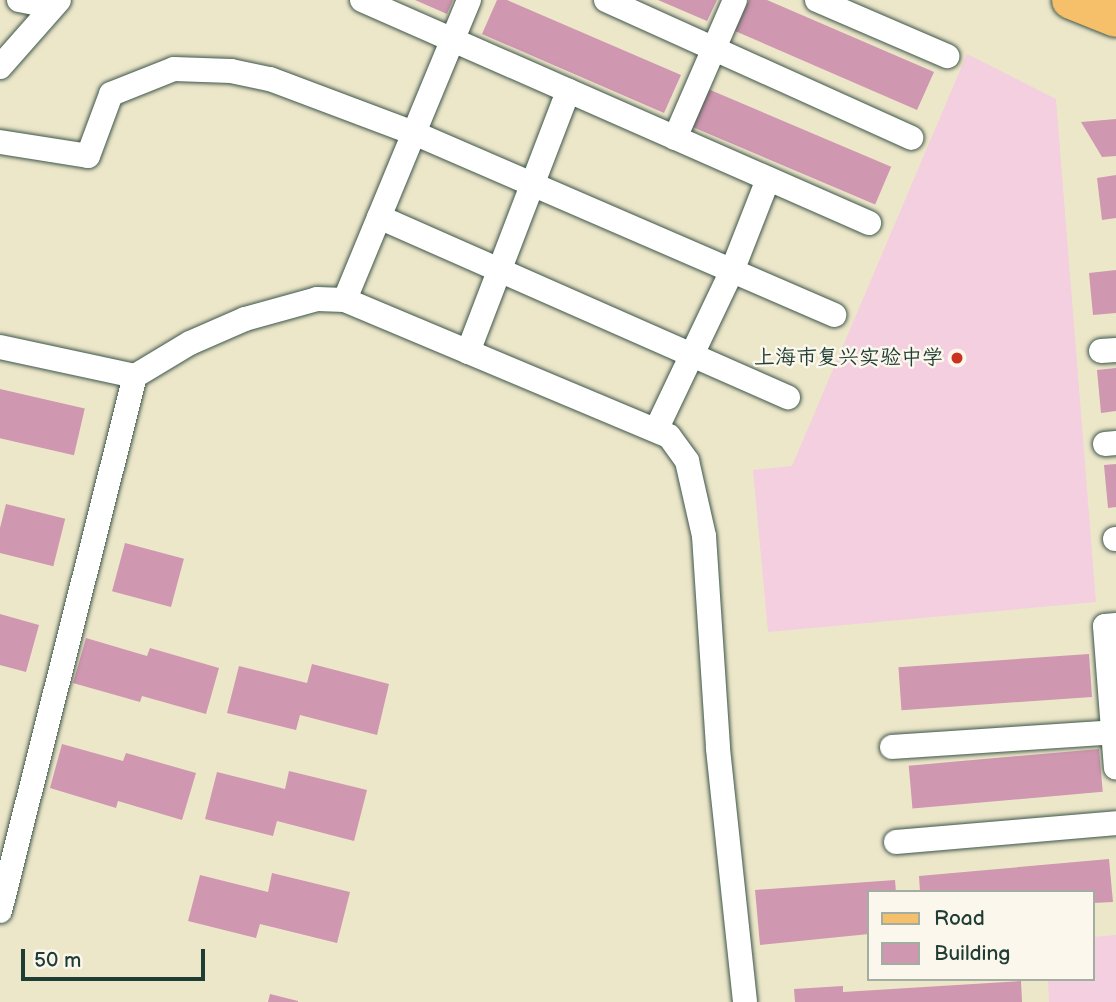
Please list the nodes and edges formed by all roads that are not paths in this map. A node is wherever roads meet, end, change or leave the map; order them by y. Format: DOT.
graph roads {
  1 [pos="19,0"];
  2 [pos="362,0"];
  3 [pos="469,0"];
  4 [pos="607,0"];
  5 [pos="735,0"];
  6 [pos="817,0"];
  7 [pos="1071,0"];
  8 [pos="1104,0"];
  9 [pos="54,3"];
  10 [pos="1116,9"];
  11 [pos="1116,19"];
  12 [pos="452,40"];
  13 [pos="714,49"];
  14 [pos="947,56"];
  15 [pos="0,67"];
  16 [pos="568,91"];
  17 [pos="414,133"];
  18 [pos="675,138"];
  19 [pos="911,138"];
  20 [pos="0,142"];
  21 [pos="768,179"];
  22 [pos="534,186"];
  23 [pos="379,217"];
  24 [pos="869,223"];
  25 [pos="501,271"];
  26 [pos="732,271"];
  27 [pos="345,300"];
  28 [pos="834,315"];
  29 [pos="0,347"];
  30 [pos="468,352"];
  31 [pos="694,355"];
  32 [pos="135,376"];
  33 [pos="788,397"];
  34 [pos="656,430"];
  35 [pos="1116,625"];
  36 [pos="1114,732"];
  37 [pos="892,747"];
  38 [pos="1116,768"];
  39 [pos="1116,823"];
  40 [pos="897,842"];
  41 [pos="0,911"];
  42 [pos="745,1002"];
  1 -- 9 [label="street"];
  2 -- 12 [label="street"];
  3 -- 12 [label="street"];
  4 -- 13 [label="street"];
  5 -- 13 [label="street"];
  6 -- 14 [label="street"];
  7 -- 11 [label="main road"];
  8 -- 10 [label="main road"];
  9 -- 15 [label="street"];
  12 -- 16 [label="street"];
  12 -- 17 [label="street"];
  13 -- 18 [label="street"];
  13 -- 19 [label="street"];
  16 -- 18 [label="street"];
  16 -- 22 [label="street"];
  17 -- 20 [label="street"];
  17 -- 22 [label="street"];
  17 -- 23 [label="street"];
  18 -- 21 [label="street"];
  21 -- 24 [label="street"];
  21 -- 26 [label="street"];
  22 -- 25 [label="street"];
  22 -- 26 [label="street"];
  23 -- 25 [label="street"];
  23 -- 27 [label="street"];
  25 -- 30 [label="street"];
  25 -- 31 [label="street"];
  26 -- 28 [label="street"];
  26 -- 31 [label="street"];
  27 -- 30 [label="street"];
  27 -- 32 [label="street"];
  29 -- 32 [label="street"];
  30 -- 34 [label="street"];
  31 -- 33 [label="street"];
  31 -- 34 [label="street"];
  32 -- 41 [label="street"];
  34 -- 42 [label="street"];
  35 -- 36 [label="street"];
  36 -- 37 [label="street"];
  36 -- 38 [label="street"];
  39 -- 40 [label="street"];
}
